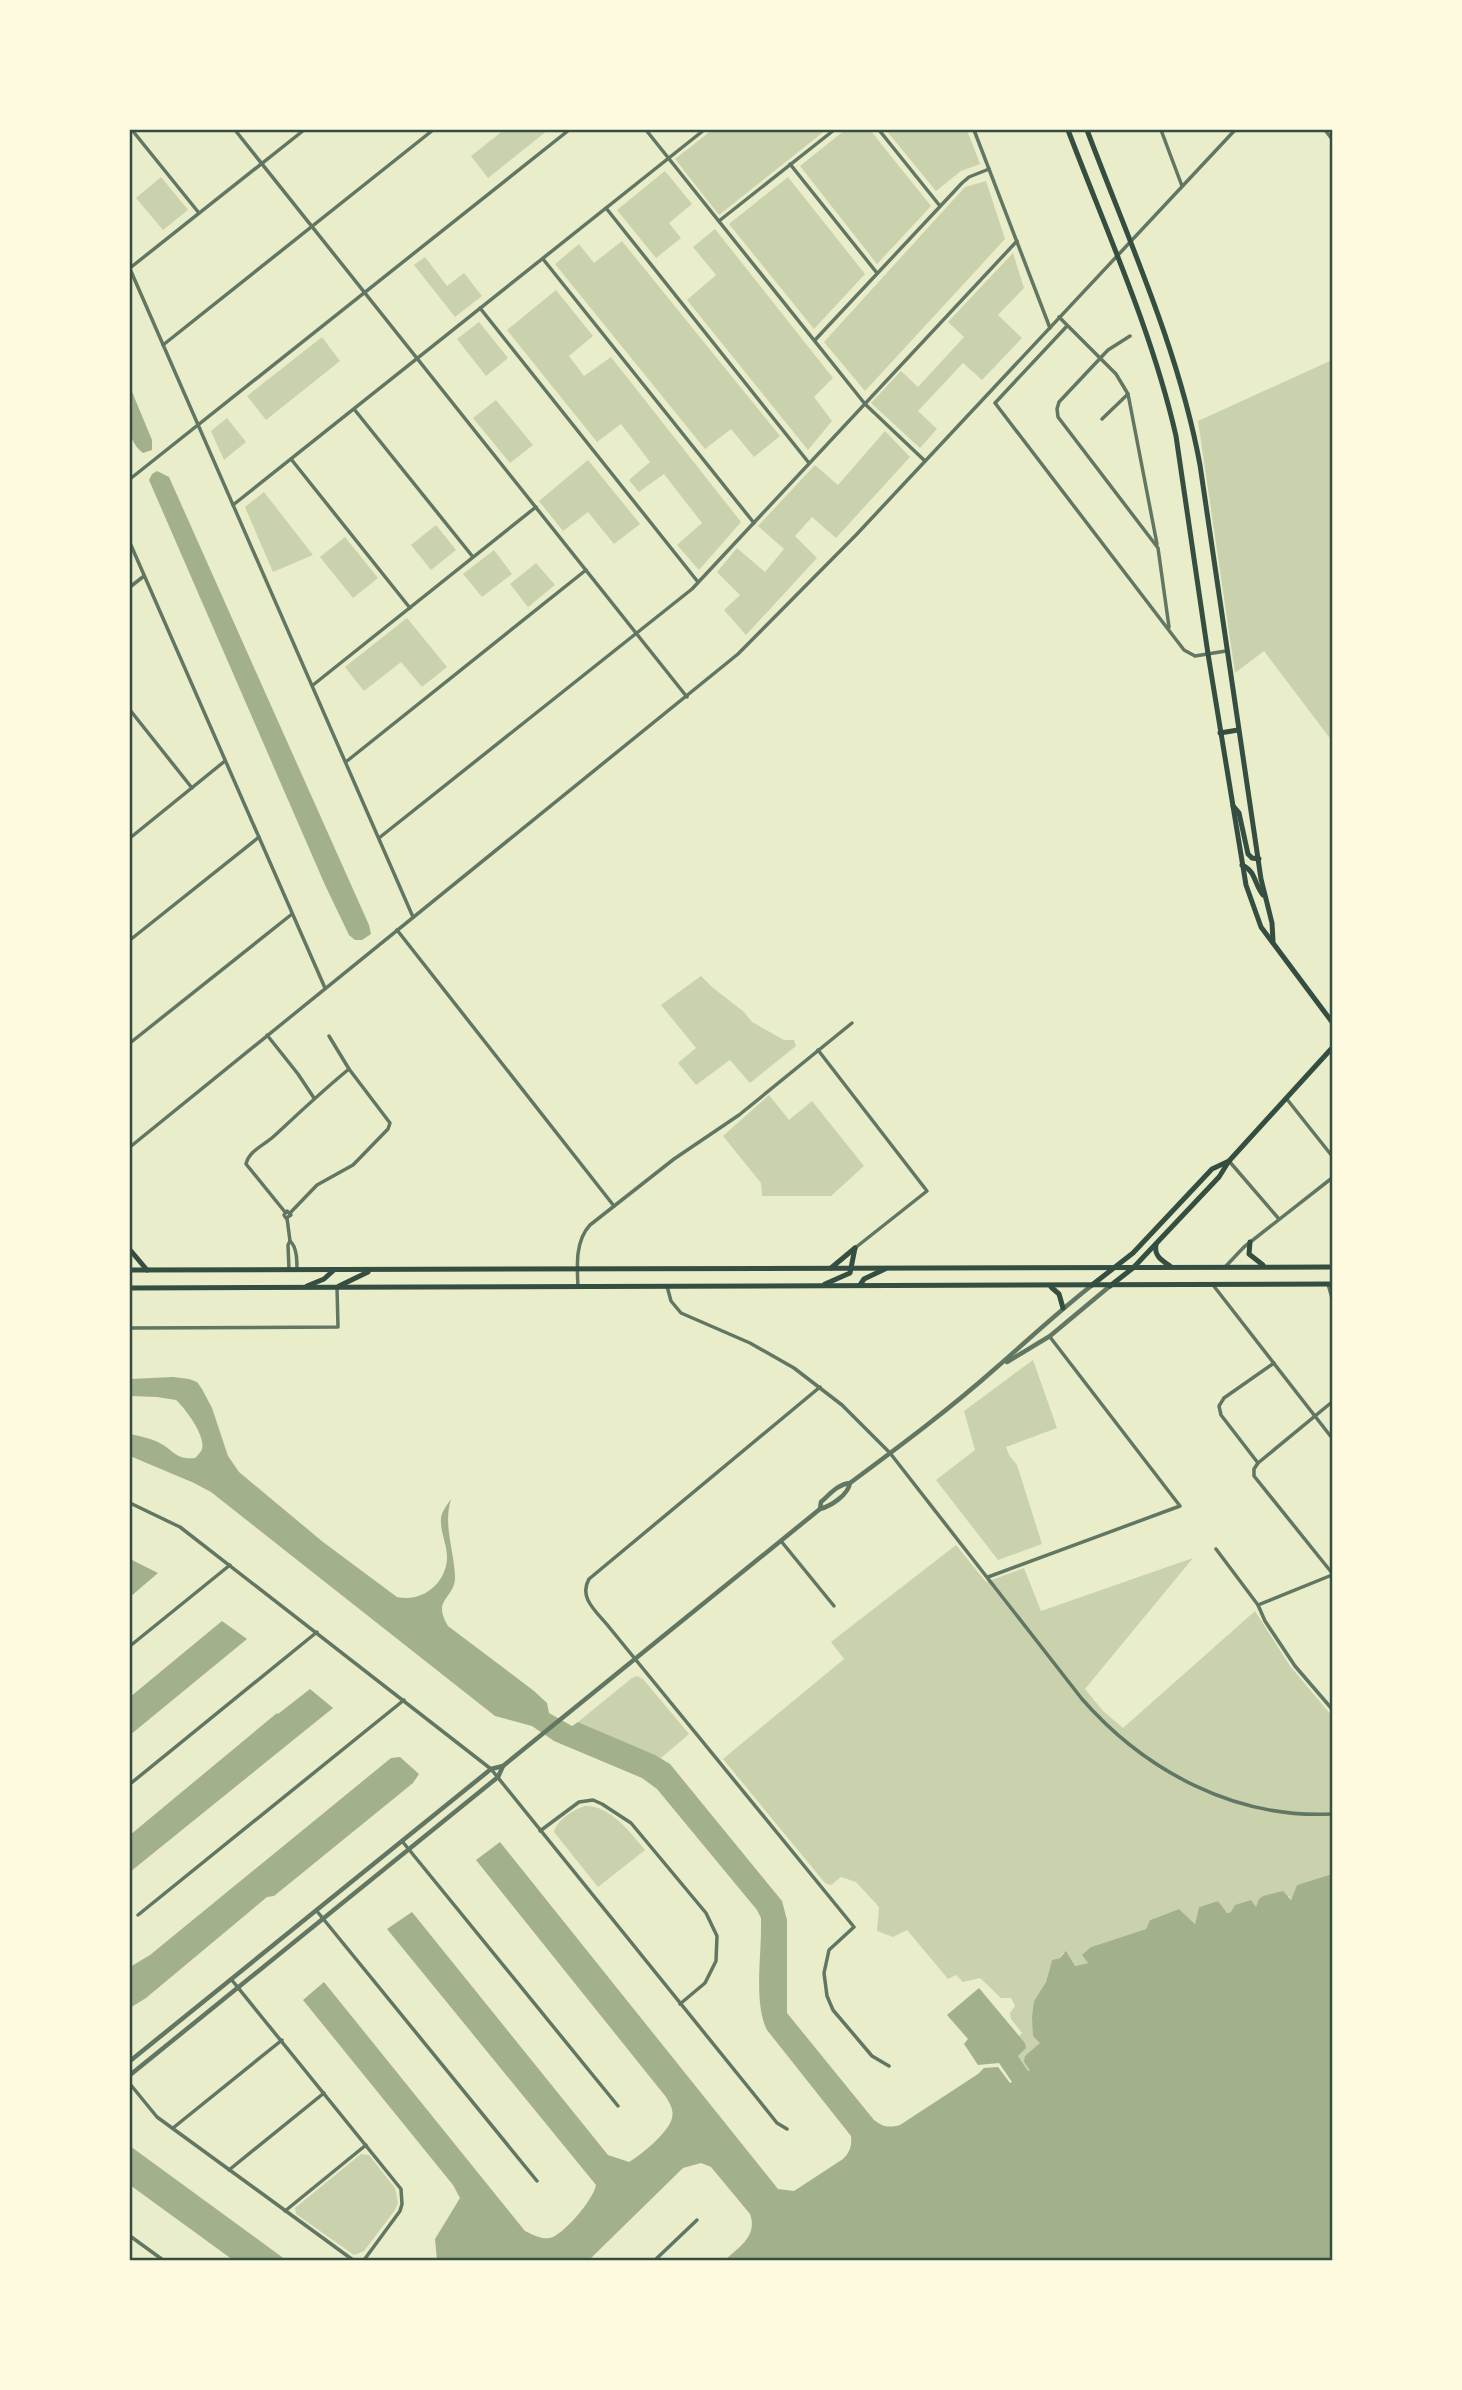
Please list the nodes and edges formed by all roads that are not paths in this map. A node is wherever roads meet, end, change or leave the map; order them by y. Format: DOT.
graph roads {
  1 [pos="132,130"];
  2 [pos="235,130"];
  3 [pos="304,130"];
  4 [pos="433,130"];
  5 [pos="569,130"];
  6 [pos="646,130"];
  7 [pos="705,130"];
  8 [pos="834,130"];
  9 [pos="879,130"];
  10 [pos="974,130"];
  11 [pos="1068,130"];
  12 [pos="1087,130"];
  13 [pos="1161,130"];
  14 [pos="1235,130"];
  15 [pos="1325,130"];
  16 [pos="1332,139"];
  17 [pos="669,158"];
  18 [pos="262,163"];
  19 [pos="790,164"];
  20 [pos="989,169"];
  21 [pos="1182,186"];
  22 [pos="940,206"];
  23 [pos="606,208"];
  24 [pos="199,213"];
  25 [pos="719,221"];
  26 [pos="312,226"];
  27 [pos="1017,241"];
  28 [pos="1129,242"];
  29 [pos="1116,257"];
  30 [pos="543,258"];
  31 [pos="130,269"];
  32 [pos="877,273"];
  33 [pos="365,292"];
  34 [pos="480,308"];
  35 [pos="1059,317"];
  36 [pos="1067,326"];
  37 [pos="1050,328"];
  38 [pos="1130,336"];
  39 [pos="814,340"];
  40 [pos="163,345"];
  41 [pos="417,358"];
  42 [pos="1100,358"];
  43 [pos="1128,394"];
  44 [pos="865,404"];
  45 [pos="354,408"];
  46 [pos="1102,419"];
  47 [pos="198,425"];
  48 [pos="291,459"];
  49 [pos="925,461"];
  50 [pos="809,463"];
  51 [pos="130,479"];
  52 [pos="233,505"];
  53 [pos="536,507"];
  54 [pos="754,523"];
  55 [pos="130,542"];
  56 [pos="1158,548"];
  57 [pos="473,557"];
  58 [pos="586,570"];
  59 [pos="144,576"];
  60 [pos="698,582"];
  61 [pos="130,587"];
  62 [pos="410,608"];
  63 [pos="1169,629"];
  64 [pos="636,633"];
  65 [pos="1226,651"];
  66 [pos="1208,654"];
  67 [pos="312,685"];
  68 [pos="687,696"];
  69 [pos="130,710"];
  70 [pos="1238,730"];
  71 [pos="1220,733"];
  72 [pos="225,761"];
  73 [pos="346,761"];
  74 [pos="192,788"];
  75 [pos="1231,803"];
  76 [pos="259,837"];
  77 [pos="130,838"];
  78 [pos="379,838"];
  79 [pos="1259,859"];
  80 [pos="1242,865"];
  81 [pos="1265,897"];
  82 [pos="292,914"];
  83 [pos="413,917"];
  84 [pos="397,930"];
  85 [pos="130,940"];
  86 [pos="1273,942"];
  87 [pos="326,988"];
  88 [pos="1332,1022"];
  89 [pos="852,1023"];
  90 [pos="267,1035"];
  91 [pos="329,1036"];
  92 [pos="130,1043"];
  93 [pos="1332,1048"];
  94 [pos="818,1050"];
  95 [pos="349,1069"];
  96 [pos="314,1098"];
  97 [pos="1286,1098"];
  98 [pos="130,1139"];
  99 [pos="140,1139"];
  100 [pos="130,1147"];
  101 [pos="1332,1156"];
  102 [pos="1228,1161"];
  103 [pos="1332,1178"];
  104 [pos="614,1206"];
  105 [pos="288,1212"];
  106 [pos="1279,1220"];
  107 [pos="290,1241"];
  108 [pos="1250,1242"];
  109 [pos="1156,1244"];
  110 [pos="855,1248"];
  111 [pos="130,1254"];
  112 [pos="1226,1266"];
  113 [pos="1266,1266"];
  114 [pos="1118,1267"];
  115 [pos="1332,1267"];
  116 [pos="831,1268"];
  117 [pos="852,1268"];
  118 [pos="888,1268"];
  119 [pos="1133,1268"];
  120 [pos="1173,1268"];
  121 [pos="578,1269"];
  122 [pos="130,1270"];
  123 [pos="147,1270"];
  124 [pos="289,1270"];
  125 [pos="297,1270"];
  126 [pos="334,1270"];
  127 [pos="374,1270"];
  128 [pos="1331,1283"];
  129 [pos="1213,1284"];
  130 [pos="667,1286"];
  131 [pos="822,1286"];
  132 [pos="860,1286"];
  133 [pos="1048,1286"];
  134 [pos="1091,1286"];
  135 [pos="1110,1286"];
  136 [pos="304,1287"];
  137 [pos="337,1287"];
  138 [pos="578,1287"];
  139 [pos="130,1288"];
  140 [pos="1332,1298"];
  141 [pos="1063,1308"];
  142 [pos="130,1328"];
  143 [pos="1049,1336"];
  144 [pos="1274,1363"];
  145 [pos="997,1367"];
  146 [pos="820,1387"];
  147 [pos="1332,1402"];
  148 [pos="1315,1416"];
  149 [pos="1332,1438"];
  150 [pos="890,1453"];
  151 [pos="1258,1462"];
  152 [pos="131,1505"];
  153 [pos="781,1541"];
  154 [pos="1216,1549"];
  155 [pos="230,1565"];
  156 [pos="1332,1574"];
  157 [pos="988,1577"];
  158 [pos="1258,1605"];
  159 [pos="834,1606"];
  160 [pos="317,1632"];
  161 [pos="130,1646"];
  162 [pos="635,1659"];
  163 [pos="404,1700"];
  164 [pos="1332,1706"];
  165 [pos="503,1766"];
  166 [pos="491,1769"];
  167 [pos="498,1777"];
  168 [pos="130,1784"];
  169 [pos="1332,1814"];
  170 [pos="540,1831"];
  171 [pos="402,1841"];
  172 [pos="409,1849"];
  173 [pos="316,1910"];
  174 [pos="138,1915"];
  175 [pos="323,1918"];
  176 [pos="231,1979"];
  177 [pos="238,1987"];
  178 [pos="680,2004"];
  179 [pos="282,2040"];
  180 [pos="130,2061"];
  181 [pos="889,2066"];
  182 [pos="130,2075"];
  183 [pos="130,2084"];
  184 [pos="324,2093"];
  185 [pos="618,2106"];
  186 [pos="173,2129"];
  187 [pos="787,2129"];
  188 [pos="366,2145"];
  189 [pos="229,2170"];
  190 [pos="537,2181"];
  191 [pos="285,2211"];
  192 [pos="697,2220"];
  193 [pos="130,2236"];
  194 [pos="163,2260"];
  195 [pos="352,2260"];
  196 [pos="364,2260"];
  197 [pos="655,2260"];
  1 -- 24 [label="street"];
  2 -- 18 [label="street"];
  3 -- 18 [label="street"];
  4 -- 26 [label="street"];
  5 -- 33 [label="street"];
  6 -- 17 [label="street"];
  7 -- 17 [label="street"];
  8 -- 19 [label="street"];
  9 -- 22 [label="street"];
  10 -- 20 [label="street"];
  11 -- 29 [label="main road"];
  12 -- 28 [label="main road"];
  13 -- 21 [label="street"];
  14 -- 21 [label="street"];
  15 -- 16 [label="street"];
  17 -- 23 [label="street"];
  17 -- 25 [label="street"];
  18 -- 24 [label="street"];
  18 -- 26 [label="street"];
  19 -- 25 [label="street"];
  19 -- 32 [label="street"];
  20 -- 22 [label="street"];
  20 -- 27 [label="street"];
  21 -- 28 [label="street"];
  22 -- 32 [label="street"];
  23 -- 30 [label="street"];
  23 -- 50 [label="street"];
  24 -- 31 [label="street"];
  25 -- 39 [label="street"];
  26 -- 33 [label="street"];
  26 -- 40 [label="street"];
  27 -- 37 [label="street"];
  27 -- 44 [label="street"];
  28 -- 29 [label="street"];
  28 -- 65 [label="main road"];
  29 -- 35 [label="street"];
  29 -- 66 [label="main road"];
  30 -- 34 [label="street"];
  30 -- 54 [label="street"];
  31 -- 40 [label="street"];
  32 -- 39 [label="street"];
  33 -- 41 [label="street"];
  33 -- 47 [label="street"];
  34 -- 41 [label="street"];
  34 -- 60 [label="street"];
  35 -- 36 [label="street"];
  35 -- 37 [label="street"];
  36 -- 42 [label="street"];
  36 -- 63 [label="street"];
  37 -- 49 [label="street"];
  38 -- 42 [label="street"];
  39 -- 44 [label="street"];
  40 -- 47 [label="street"];
  41 -- 45 [label="street"];
  41 -- 53 [label="street"];
  42 -- 43 [label="street"];
  42 -- 56 [label="street"];
  43 -- 46 [label="street"];
  43 -- 56 [label="street"];
  44 -- 49 [label="street"];
  44 -- 50 [label="street"];
  45 -- 48 [label="street"];
  45 -- 57 [label="street"];
  47 -- 51 [label="street"];
  47 -- 52 [label="street"];
  48 -- 52 [label="street"];
  48 -- 62 [label="street"];
  49 -- 68 [label="street"];
  50 -- 54 [label="street"];
  52 -- 67 [label="street"];
  53 -- 57 [label="street"];
  53 -- 58 [label="street"];
  54 -- 60 [label="street"];
  55 -- 59 [label="street"];
  56 -- 63 [label="street"];
  57 -- 62 [label="street"];
  58 -- 64 [label="street"];
  58 -- 73 [label="street"];
  59 -- 61 [label="street"];
  59 -- 72 [label="street"];
  60 -- 64 [label="street"];
  62 -- 67 [label="street"];
  63 -- 66 [label="street"];
  64 -- 68 [label="street"];
  64 -- 78 [label="street"];
  65 -- 66 [label="street"];
  65 -- 70 [label="main road"];
  66 -- 71 [label="main road"];
  67 -- 73 [label="street"];
  68 -- 83 [label="street"];
  69 -- 74 [label="street"];
  70 -- 71 [label="main road"];
  70 -- 79 [label="main road"];
  71 -- 75 [label="main road"];
  72 -- 74 [label="street"];
  72 -- 76 [label="street"];
  73 -- 78 [label="street"];
  74 -- 77 [label="street"];
  75 -- 79 [label="main road"];
  75 -- 80 [label="main road"];
  76 -- 82 [label="street"];
  76 -- 85 [label="street"];
  78 -- 83 [label="street"];
  79 -- 81 [label="main road"];
  80 -- 81 [label="main road"];
  80 -- 86 [label="main road"];
  81 -- 86 [label="main road"];
  82 -- 87 [label="street"];
  82 -- 92 [label="street"];
  83 -- 84 [label="street"];
  84 -- 87 [label="street"];
  84 -- 104 [label="street"];
  86 -- 88 [label="main road"];
  87 -- 90 [label="street"];
  89 -- 94 [label="street"];
  90 -- 96 [label="street"];
  90 -- 99 [label="street"];
  91 -- 95 [label="street"];
  93 -- 97 [label="main road"];
  94 -- 104 [label="street"];
  94 -- 110 [label="street"];
  95 -- 96 [label="street"];
  95 -- 105 [label="street"];
  96 -- 105 [label="street"];
  97 -- 101 [label="street"];
  97 -- 102 [label="main road"];
  98 -- 99 [label="street"];
  99 -- 100 [label="street"];
  102 -- 106 [label="street"];
  102 -- 109 [label="main road"];
  102 -- 114 [label="main road"];
  103 -- 106 [label="street"];
  104 -- 121 [label="street"];
  105 -- 107 [label="street"];
  106 -- 108 [label="street"];
  107 -- 124 [label="street"];
  107 -- 125 [label="street"];
  108 -- 112 [label="street"];
  108 -- 113 [label="main road"];
  109 -- 119 [label="main road"];
  109 -- 120 [label="main road"];
  110 -- 116 [label="main road"];
  110 -- 117 [label="main road"];
  111 -- 123 [label="main road"];
  112 -- 113 [label="main road"];
  112 -- 120 [label="main road"];
  113 -- 115 [label="main road"];
  114 -- 118 [label="main road"];
  114 -- 119 [label="main road"];
  114 -- 134 [label="main road"];
  116 -- 117 [label="main road"];
  116 -- 121 [label="main road"];
  117 -- 118 [label="main road"];
  117 -- 131 [label="main road"];
  118 -- 132 [label="main road"];
  119 -- 120 [label="main road"];
  119 -- 135 [label="main road"];
  121 -- 127 [label="main road"];
  121 -- 138 [label="street"];
  122 -- 123 [label="main road"];
  123 -- 124 [label="main road"];
  124 -- 125 [label="main road"];
  125 -- 126 [label="main road"];
  126 -- 127 [label="main road"];
  126 -- 136 [label="main road"];
  127 -- 137 [label="main road"];
  128 -- 129 [label="main road"];
  128 -- 140 [label="street"];
  129 -- 135 [label="main road"];
  129 -- 144 [label="street"];
  130 -- 131 [label="main road"];
  130 -- 138 [label="main road"];
  130 -- 146 [label="street"];
  131 -- 132 [label="main road"];
  132 -- 133 [label="main road"];
  133 -- 134 [label="main road"];
  133 -- 141 [label="main road"];
  134 -- 135 [label="main road"];
  134 -- 141 [label="street"];
  135 -- 143 [label="street"];
  136 -- 137 [label="main road"];
  136 -- 139 [label="main road"];
  137 -- 138 [label="main road"];
  137 -- 142 [label="street"];
  141 -- 145 [label="street"];
  143 -- 145 [label="street"];
  143 -- 157 [label="street"];
  144 -- 148 [label="street"];
  144 -- 151 [label="street"];
  145 -- 150 [label="street"];
  146 -- 150 [label="street"];
  146 -- 162 [label="street"];
  147 -- 148 [label="street"];
  148 -- 149 [label="street"];
  148 -- 151 [label="street"];
  150 -- 153 [label="street"];
  150 -- 157 [label="street"];
  151 -- 156 [label="street"];
  152 -- 155 [label="street"];
  153 -- 159 [label="street"];
  153 -- 162 [label="street"];
  154 -- 158 [label="street"];
  155 -- 160 [label="street"];
  155 -- 161 [label="street"];
  156 -- 158 [label="street"];
  157 -- 169 [label="street"];
  158 -- 164 [label="street"];
  160 -- 163 [label="street"];
  160 -- 168 [label="street"];
  162 -- 165 [label="street"];
  162 -- 181 [label="street"];
  163 -- 166 [label="street"];
  163 -- 174 [label="street"];
  165 -- 166 [label="street"];
  165 -- 167 [label="street"];
  166 -- 167 [label="street"];
  166 -- 171 [label="street"];
  167 -- 170 [label="street"];
  167 -- 172 [label="street"];
  170 -- 178 [label="street"];
  170 -- 178 [label="street"];
  171 -- 172 [label="street"];
  171 -- 173 [label="street"];
  172 -- 175 [label="street"];
  172 -- 185 [label="street"];
  173 -- 175 [label="street"];
  173 -- 176 [label="street"];
  175 -- 177 [label="street"];
  175 -- 190 [label="street"];
  176 -- 177 [label="street"];
  176 -- 180 [label="street"];
  177 -- 179 [label="street"];
  177 -- 182 [label="street"];
  178 -- 187 [label="street"];
  179 -- 184 [label="street"];
  179 -- 186 [label="street"];
  183 -- 186 [label="street"];
  184 -- 188 [label="street"];
  184 -- 189 [label="street"];
  186 -- 189 [label="street"];
  188 -- 191 [label="street"];
  188 -- 196 [label="street"];
  189 -- 191 [label="street"];
  191 -- 195 [label="street"];
  192 -- 197 [label="street"];
  193 -- 194 [label="street"];
}
